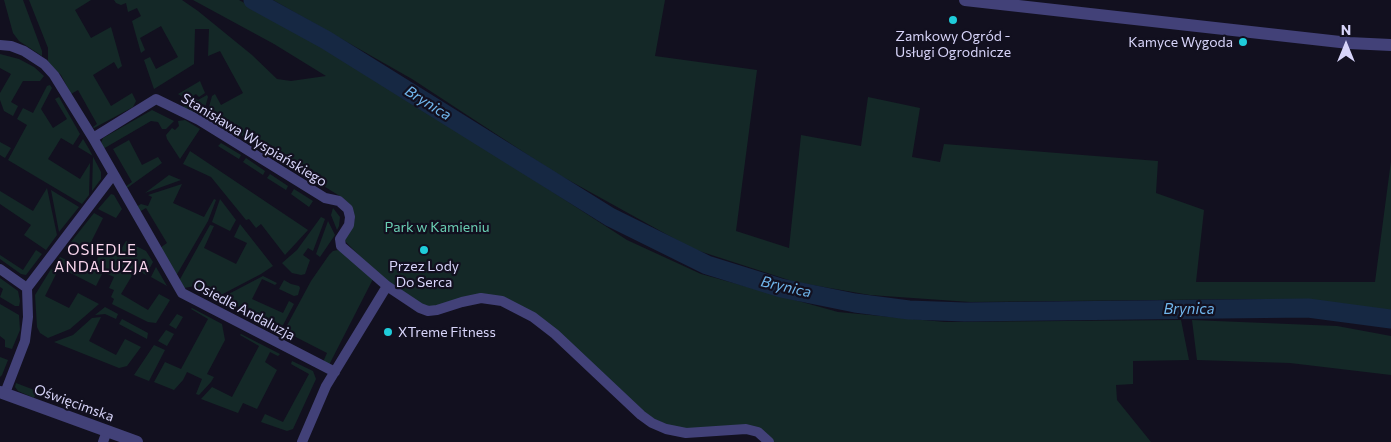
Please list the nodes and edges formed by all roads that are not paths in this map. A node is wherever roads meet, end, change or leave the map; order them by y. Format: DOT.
graph roads {
  1 [pos="965,0"];
  2 [pos="0,45"];
  3 [pos="1391,45"];
  4 [pos="93,138"];
  5 [pos="114,174"];
  6 [pos="0,269"];
  7 [pos="387,286"];
  8 [pos="26,288"];
  9 [pos="335,372"];
  10 [pos="2,393"];
  11 [pos="105,436"];
  12 [pos="137,442"];
  13 [pos="302,442"];
  14 [pos="769,442"];
  1 -- 3 [label="street"];
  2 -- 4 [label="street, Osiedle Andaluzja"];
  4 -- 5 [label="street, Osiedle Andaluzja"];
  4 -- 7 [label="street, Stanisława Wyspiańskiego"];
  5 -- 8 [label="street"];
  5 -- 9 [label="street, Osiedle Andaluzja"];
  6 -- 8 [label="street"];
  7 -- 9 [label="street"];
  7 -- 14 [label="street, Stanisława Wyspiańskiego"];
  8 -- 10 [label="street"];
  9 -- 13 [label="street"];
  10 -- 11 [label="street, Oświęcimska"];
  11 -- 12 [label="street, Oświęcimska"];
}
